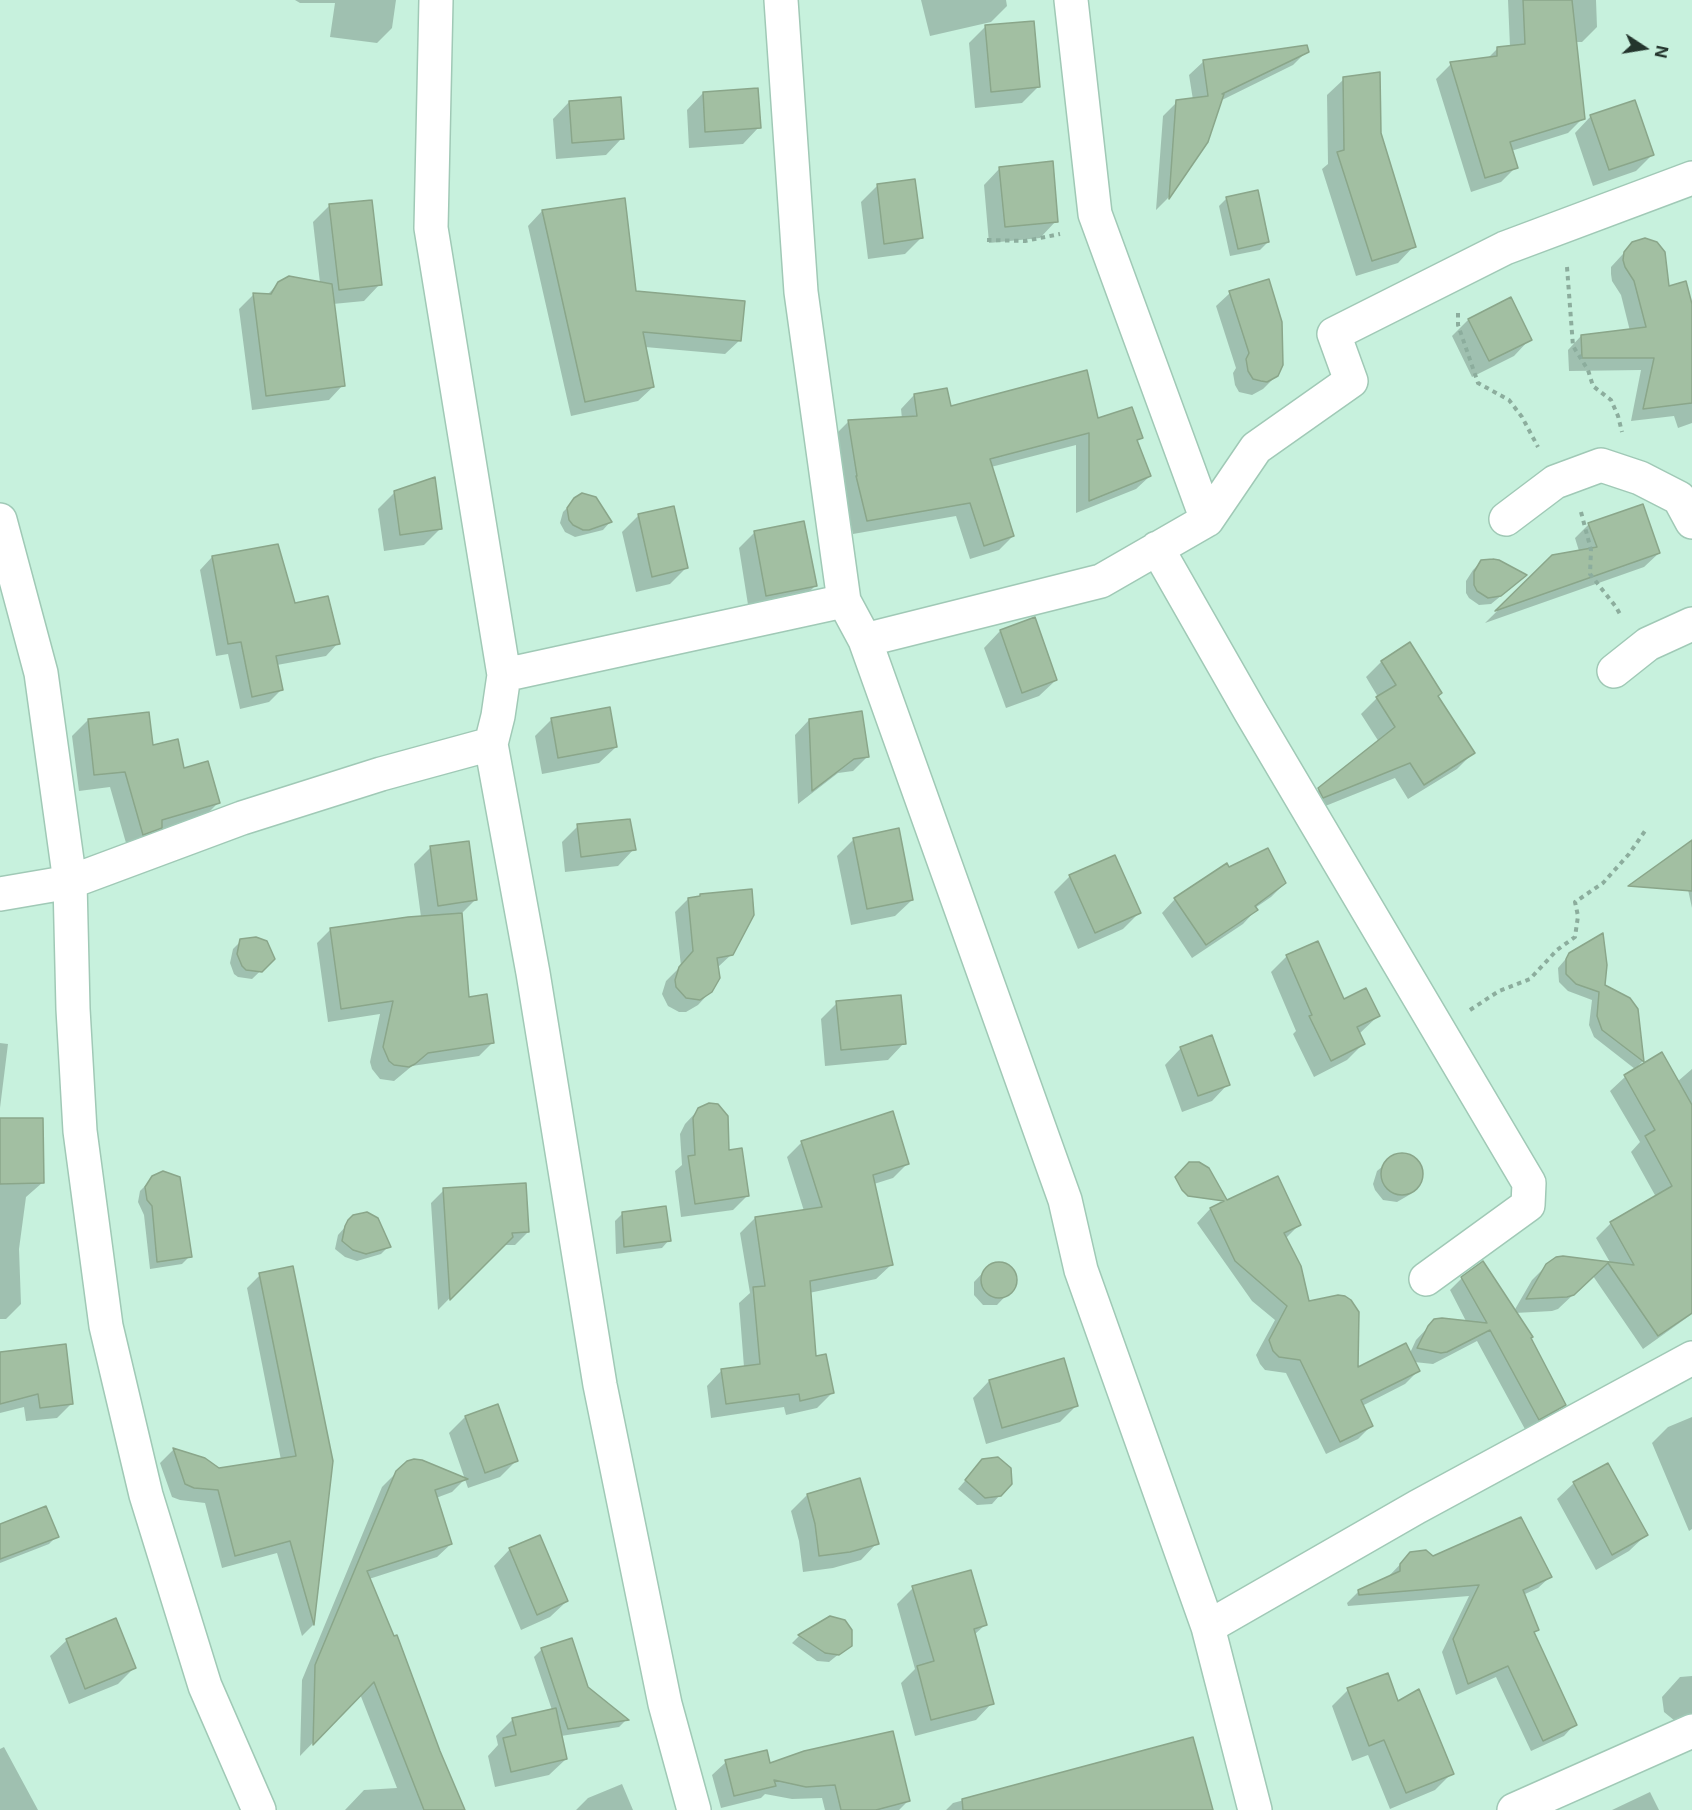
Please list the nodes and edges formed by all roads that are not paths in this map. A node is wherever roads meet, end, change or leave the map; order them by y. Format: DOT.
graph roads {
  1 [pos="436,0"];
  2 [pos="781,0"];
  3 [pos="1071,0"];
  4 [pos="1692,178"];
  5 [pos="1506,519"];
  6 [pos="0,520"];
  7 [pos="1207,520"];
  8 [pos="1692,522"];
  9 [pos="1157,549"];
  10 [pos="844,601"];
  11 [pos="1692,624"];
  12 [pos="865,640"];
  13 [pos="1626,661"];
  14 [pos="504,675"];
  15 [pos="491,744"];
  16 [pos="70,882"];
  17 [pos="0,894"];
  18 [pos="1426,1279"];
  19 [pos="1692,1358"];
  20 [pos="1208,1627"];
  21 [pos="1692,1731"];
  22 [pos="259,1810"];
  23 [pos="694,1810"];
  24 [pos="1255,1810"];
  25 [pos="1514,1810"];
  1 -- 14 [label="street"];
  2 -- 10 [label="street"];
  3 -- 7 [label="street"];
  4 -- 7 [label="street"];
  5 -- 8 [label="street"];
  6 -- 16 [label="street"];
  7 -- 9 [label="street"];
  9 -- 12 [label="street"];
  9 -- 18 [label="street"];
  10 -- 12 [label="street"];
  10 -- 14 [label="street"];
  11 -- 13 [label="street"];
  12 -- 20 [label="street"];
  14 -- 15 [label="street"];
  15 -- 16 [label="street"];
  15 -- 23 [label="street"];
  16 -- 17 [label="street"];
  16 -- 22 [label="street"];
  19 -- 20 [label="street"];
  20 -- 24 [label="street"];
  21 -- 25 [label="street"];
}
